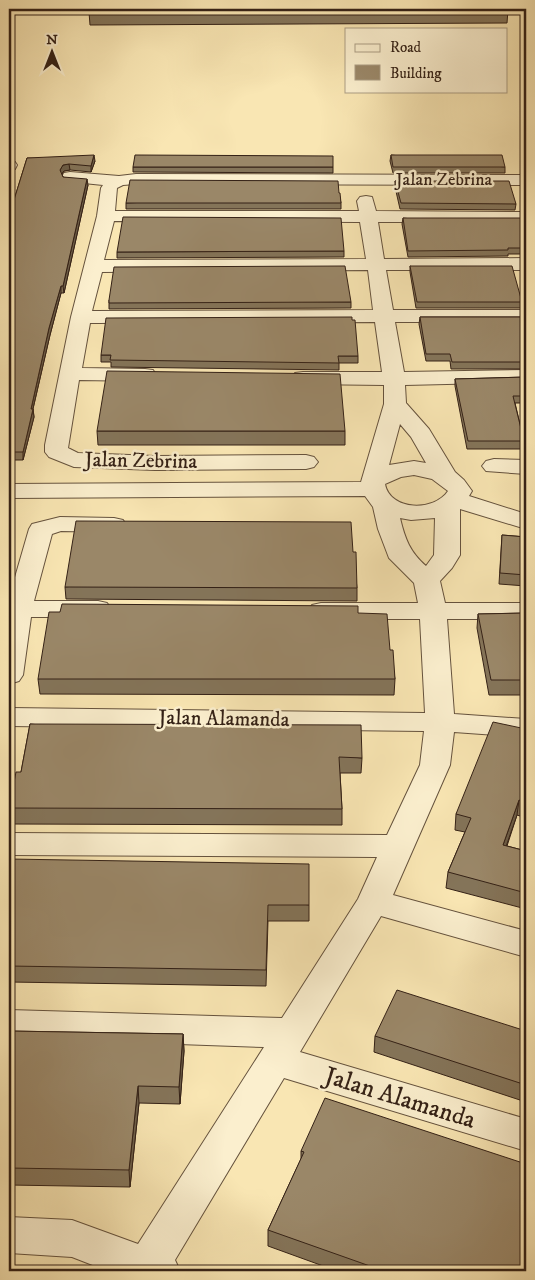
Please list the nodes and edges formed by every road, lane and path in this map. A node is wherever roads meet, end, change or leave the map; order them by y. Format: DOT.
graph roads {
  1 [pos="70,177"];
  2 [pos="362,180"];
  3 [pos="526,180"];
  4 [pos="118,181"];
  5 [pos="106,216"];
  6 [pos="369,217"];
  7 [pos="526,217"];
  8 [pos="375,263"];
  9 [pos="526,264"];
  10 [pos="94,266"];
  11 [pos="526,316"];
  12 [pos="81,317"];
  13 [pos="383,317"];
  14 [pos="70,374"];
  15 [pos="168,375"];
  16 [pos="526,376"];
  17 [pos="286,377"];
  18 [pos="394,379"];
  19 [pos="396,404"];
  20 [pos="306,462"];
  21 [pos="494,466"];
  22 [pos="526,467"];
  23 [pos="445,475"];
  24 [pos="9,491"];
  25 [pos="376,492"];
  26 [pos="453,503"];
  27 [pos="526,522"];
  28 [pos="140,525"];
  29 [pos="430,596"];
  30 [pos="19,609"];
  31 [pos="118,609"];
  32 [pos="295,610"];
  33 [pos="526,611"];
  34 [pos="9,675"];
  35 [pos="9,717"];
  36 [pos="440,722"];
  37 [pos="526,728"];
  38 [pos="9,844"];
  39 [pos="397,846"];
  40 [pos="373,902"];
  41 [pos="526,944"];
  42 [pos="9,1024"];
  43 [pos="283,1047"];
  44 [pos="526,1135"];
  45 [pos="9,1235"];
  46 [pos="151,1270"];
  1 -- 4 [label="street, Jalan Zebrina"];
  2 -- 3 [label="street, Jalan Zebrina"];
  2 -- 4 [label="street, Jalan Zebrina"];
  2 -- 6 [label="street, Jalan Zebrina"];
  4 -- 5 [label="street, Jalan Zebrina"];
  5 -- 6 [label="street, Jalan Zebrina"];
  5 -- 10 [label="street, Jalan Zebrina"];
  6 -- 7 [label="street, Jalan Zebrina"];
  6 -- 8 [label="street, Jalan Zebrina"];
  8 -- 9 [label="street"];
  8 -- 10 [label="street"];
  8 -- 13 [label="street, Jalan Zebrina"];
  10 -- 12 [label="street, Jalan Zebrina"];
  11 -- 13 [label="street"];
  12 -- 13 [label="street"];
  12 -- 14 [label="street, Jalan Zebrina"];
  13 -- 18 [label="street, Jalan Zebrina"];
  14 -- 15 [label="street"];
  14 -- 20 [label="street, Jalan Zebrina"];
  16 -- 18 [label="street"];
  17 -- 18 [label="street"];
  18 -- 19 [label="street, Jalan Zebrina"];
  19 -- 23 [label="street"];
  19 -- 25 [label="street, Jalan Zebrina"];
  21 -- 22 [label="street"];
  23 -- 25 [label="street"];
  23 -- 26 [label="street"];
  24 -- 25 [label="street"];
  25 -- 26 [label="street"];
  25 -- 29 [label="street"];
  26 -- 27 [label="street"];
  26 -- 29 [label="street"];
  28 -- 30 [label="street"];
  29 -- 32 [label="street"];
  29 -- 33 [label="street"];
  29 -- 36 [label="street"];
  30 -- 31 [label="street"];
  30 -- 34 [label="street"];
  35 -- 36 [label="street, Jalan Alamanda"];
  36 -- 37 [label="street, Jalan Alamanda"];
  36 -- 39 [label="street"];
  38 -- 39 [label="street"];
  39 -- 40 [label="street"];
  40 -- 41 [label="street"];
  40 -- 43 [label="street"];
  42 -- 43 [label="street, Jalan Alamanda"];
  43 -- 44 [label="street, Jalan Alamanda"];
  43 -- 46 [label="street"];
  45 -- 46 [label="street"];
}
